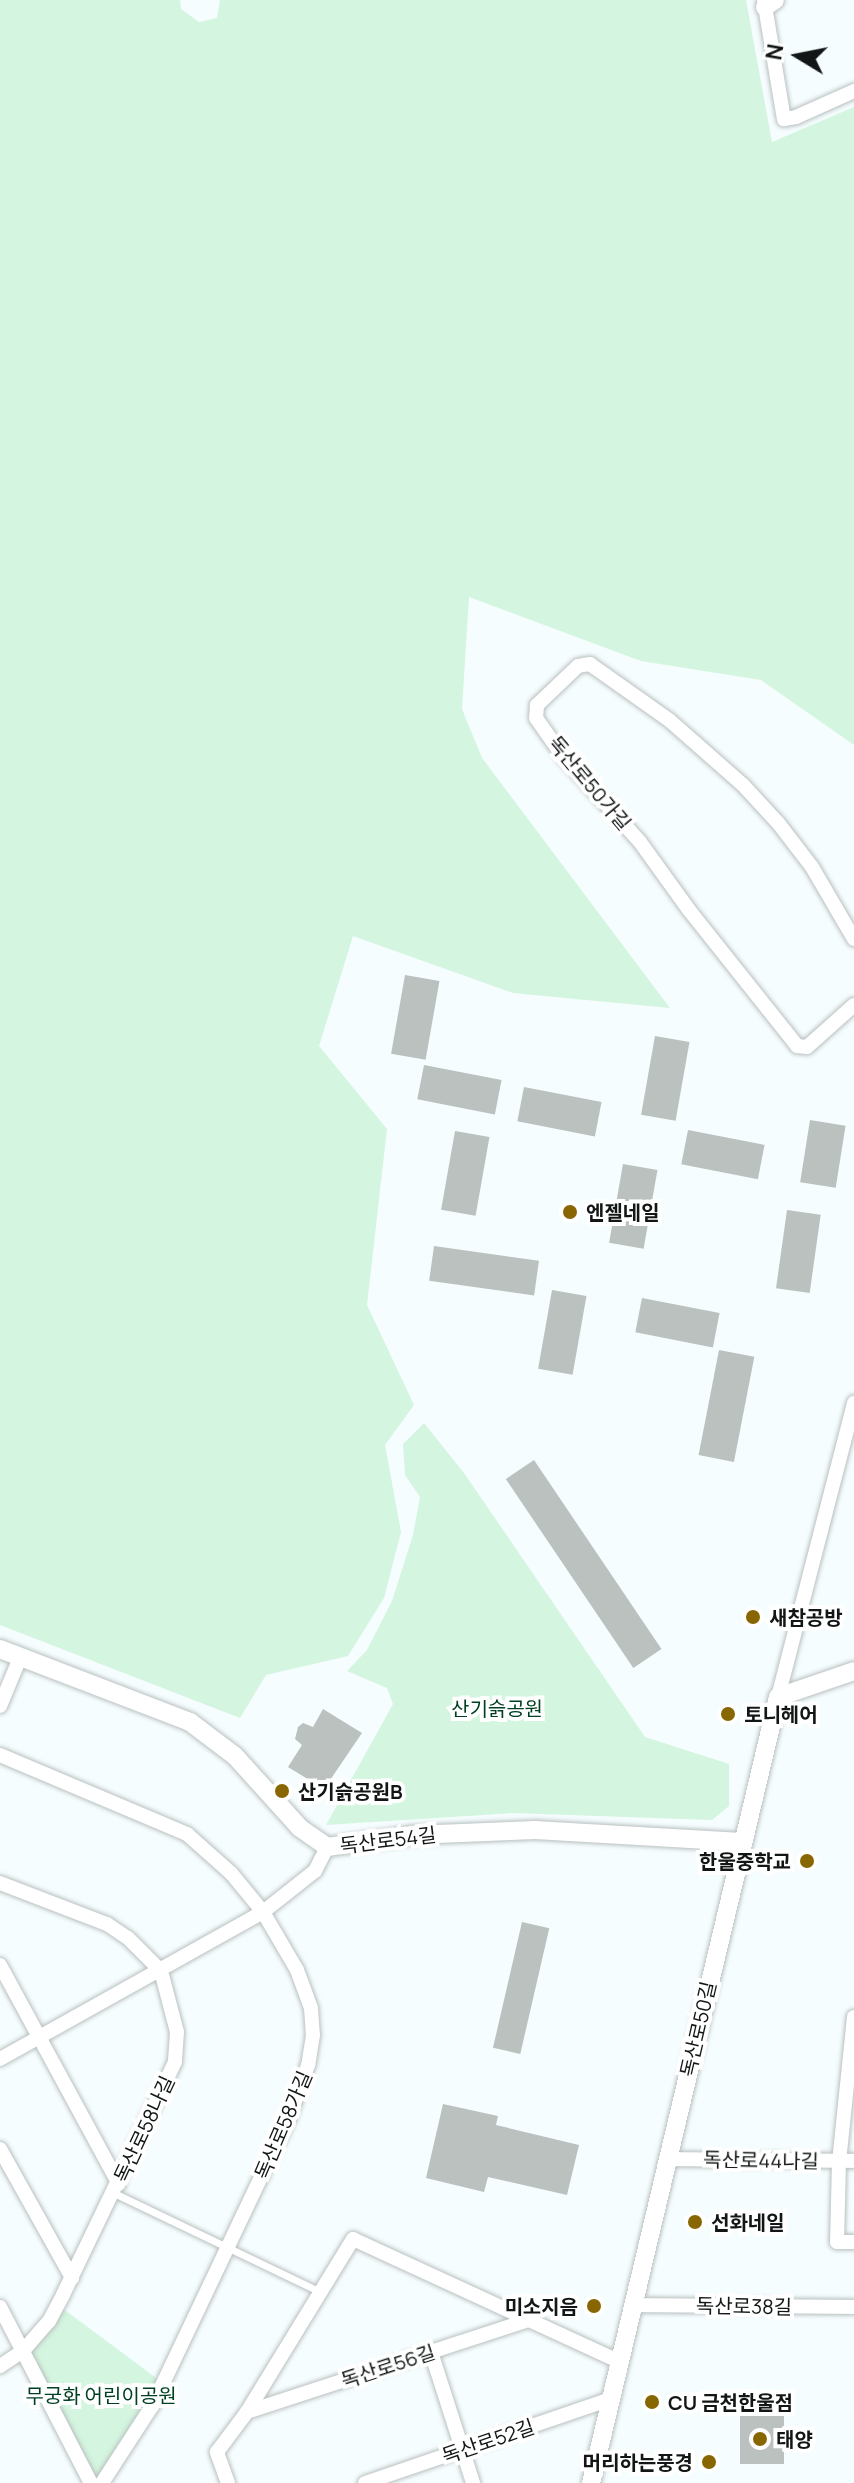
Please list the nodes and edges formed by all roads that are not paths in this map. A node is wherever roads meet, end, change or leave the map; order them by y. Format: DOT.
graph roads {
  1 [pos="768,2"];
  2 [pos="854,91"];
  3 [pos="854,939"];
  4 [pos="854,1005"];
  5 [pos="854,1403"];
  6 [pos="0,1649"];
  7 [pos="20,1658"];
  8 [pos="854,1671"];
  9 [pos="778,1697"];
  10 [pos="0,1706"];
  11 [pos="0,1755"];
  12 [pos="742,1842"];
  13 [pos="327,1847"];
  14 [pos="0,1883"];
  15 [pos="263,1912"];
  16 [pos="0,1965"];
  17 [pos="161,1971"];
  18 [pos="854,2017"];
  19 [pos="39,2038"];
  20 [pos="0,2059"];
  21 [pos="0,2149"];
  22 [pos="668,2159"];
  23 [pos="846,2161"];
  24 [pos="117,2188"];
  25 [pos="854,2242"];
  26 [pos="228,2247"];
  27 [pos="72,2278"];
  28 [pos="319,2291"];
  29 [pos="633,2305"];
  30 [pos="0,2307"];
  31 [pos="854,2307"];
  32 [pos="529,2320"];
  33 [pos="24,2350"];
  34 [pos="431,2352"];
  35 [pos="620,2362"];
  36 [pos="0,2366"];
  37 [pos="611,2399"];
  38 [pos="247,2412"];
  39 [pos="462,2450"];
  40 [pos="91,2483"];
  41 [pos="102,2483"];
  42 [pos="228,2483"];
  43 [pos="365,2483"];
  44 [pos="473,2483"];
  45 [pos="591,2483"];
  1 -- 2 [label="street"];
  3 -- 4 [label="street, 독산로50가길"];
  5 -- 9 [label="street, 독산로50길"];
  6 -- 7 [label="street, 독산로54길"];
  7 -- 10 [label="street"];
  7 -- 13 [label="street, 독산로54길"];
  8 -- 9 [label="street"];
  9 -- 12 [label="street, 독산로50길"];
  11 -- 15 [label="street, 독산로58가길"];
  12 -- 13 [label="street, 독산로54길"];
  12 -- 22 [label="street, 독산로50길"];
  13 -- 15 [label="street"];
  14 -- 17 [label="street"];
  15 -- 17 [label="street"];
  15 -- 26 [label="street, 독산로58가길"];
  16 -- 19 [label="street"];
  17 -- 19 [label="street"];
  17 -- 24 [label="street, 독산로58나길"];
  18 -- 23 [label="street"];
  19 -- 20 [label="street"];
  19 -- 24 [label="street"];
  21 -- 27 [label="street"];
  22 -- 23 [label="street, 독산로44나길"];
  22 -- 29 [label="street, 독산로50길"];
  23 -- 25 [label="street"];
  24 -- 26 [label="lane, 독산로58나길"];
  24 -- 27 [label="street, 독산로58나길"];
  26 -- 28 [label="lane"];
  26 -- 41 [label="street, 독산로58가길"];
  27 -- 33 [label="street, 독산로58나길"];
  28 -- 32 [label="street"];
  28 -- 38 [label="street"];
  29 -- 31 [label="street, 독산로38길"];
  29 -- 35 [label="street, 독산로50길"];
  30 -- 33 [label="street"];
  32 -- 34 [label="street, 독산로56길"];
  32 -- 35 [label="street"];
  33 -- 36 [label="street, 독산로58나길"];
  33 -- 40 [label="street"];
  34 -- 38 [label="street, 독산로56길"];
  34 -- 39 [label="street"];
  35 -- 37 [label="street, 독산로50길"];
  37 -- 39 [label="street, 독산로52길"];
  37 -- 45 [label="street, 독산로50길"];
  38 -- 42 [label="street"];
  39 -- 43 [label="street, 독산로52길"];
  39 -- 44 [label="street"];
}
